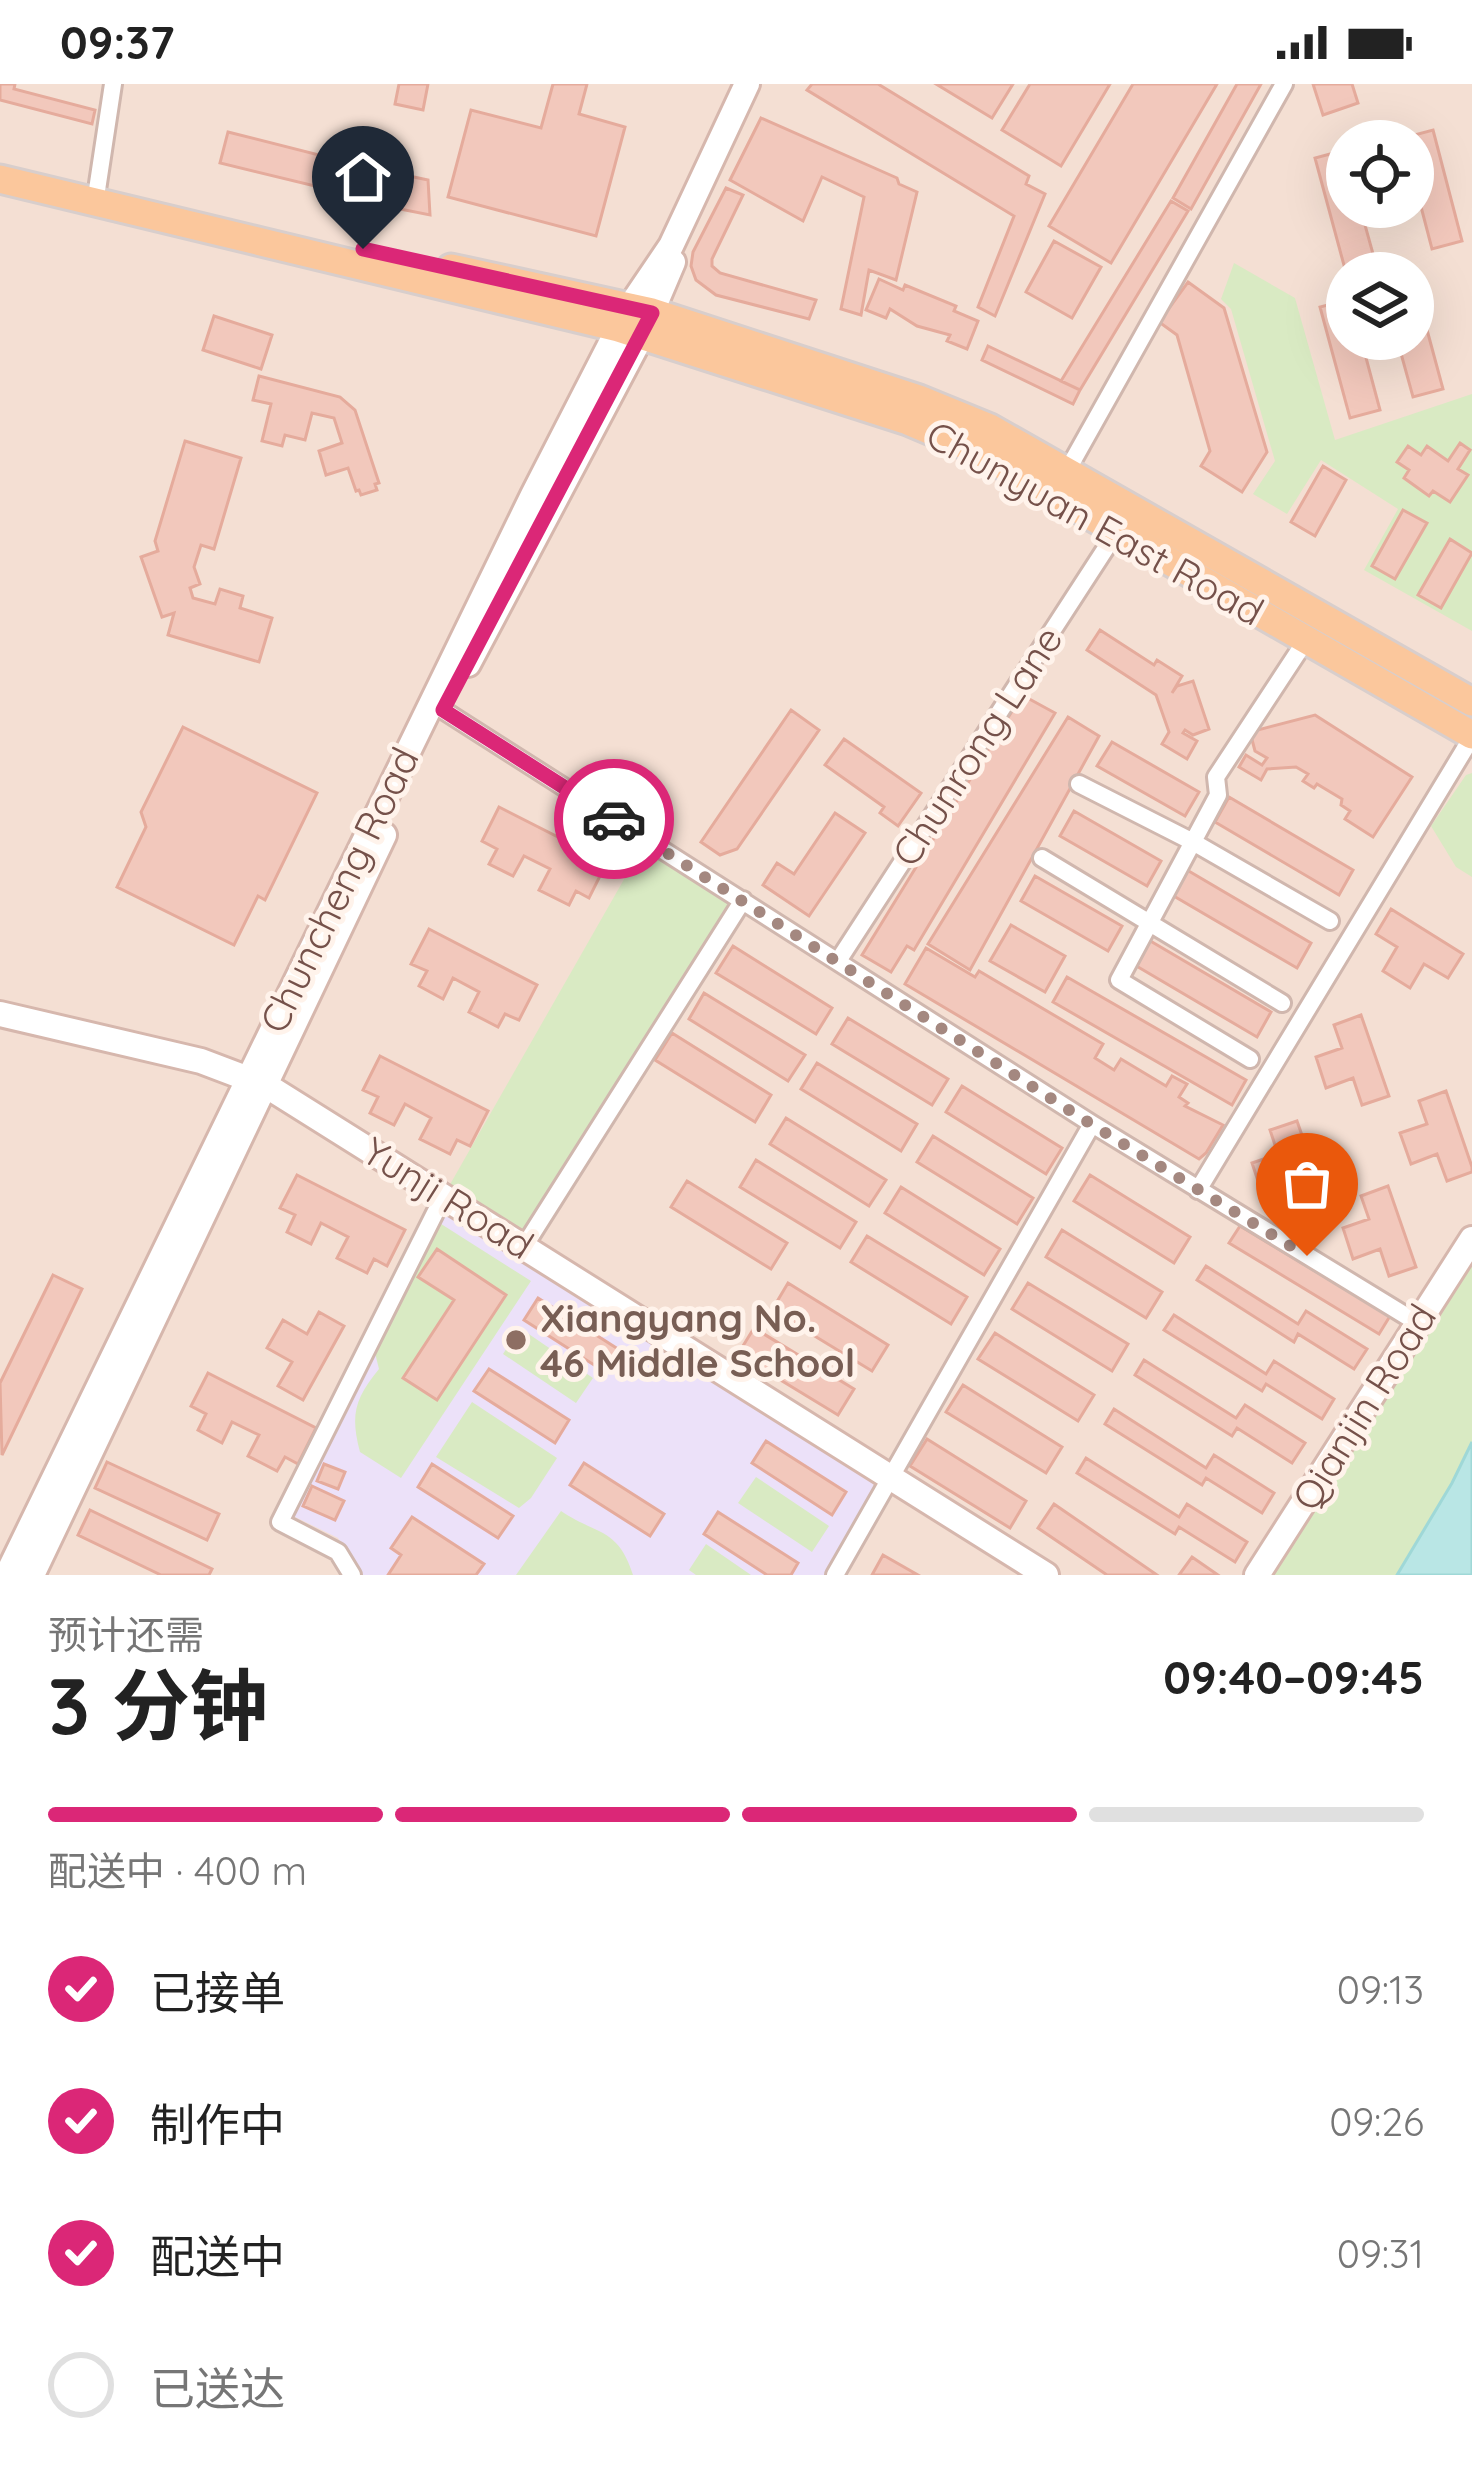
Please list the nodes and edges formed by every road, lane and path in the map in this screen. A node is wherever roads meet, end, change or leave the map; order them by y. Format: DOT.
graph roads {
  1 [pos="112,84"];
  2 [pos="747,84"];
  3 [pos="765,84"];
  4 [pos="1283,84"];
  5 [pos="0,162"];
  6 [pos="0,178"];
  7 [pos="97,190"];
  8 [pos="635,321"];
  9 [pos="1066,471"];
  10 [pos="1117,531"];
  11 [pos="1306,640"];
  12 [pos="1472,702"];
  13 [pos="443,710"];
  14 [pos="1472,736"];
  15 [pos="1079,784"];
  16 [pos="1193,842"];
  17 [pos="1042,858"];
  18 [pos="743,900"];
  19 [pos="1330,921"];
  20 [pos="1148,924"];
  21 [pos="838,961"];
  22 [pos="1282,1003"];
  23 [pos="0,1014"];
  24 [pos="1250,1059"];
  25 [pos="257,1082"];
  26 [pos="1091,1124"];
  27 [pos="1198,1190"];
  28 [pos="444,1195"];
  29 [pos="1472,1239"];
  30 [pos="525,1245"];
  31 [pos="1416,1322"];
  32 [pos="890,1480"];
  33 [pos="7,1575"];
  34 [pos="32,1575"];
  35 [pos="352,1575"];
  36 [pos="835,1575"];
  37 [pos="1046,1575"];
  38 [pos="1257,1575"];
  1 -- 7 [label="street"];
  2 -- 8 [label="street, Chuncheng Road"];
  3 -- 8 [label="street, Chuncheng Road"];
  4 -- 9 [label="street"];
  5 -- 7 [label="main road, Chunyuan East Road"];
  6 -- 8 [label="main road, Chunyuan East Road"];
  7 -- 8 [label="main road, Chunyuan East Road"];
  8 -- 9 [label="main road, Chunyuan East Road"];
  8 -- 10 [label="main road, Chunyuan East Road"];
  8 -- 13 [label="street, Chuncheng Road"];
  8 -- 25 [label="street, Chuncheng Road"];
  9 -- 12 [label="main road, Chunyuan East Road"];
  10 -- 11 [label="main road, Chunyuan East Road"];
  10 -- 21 [label="street, Chunrong Lane"];
  11 -- 14 [label="main road, Chunyuan East Road"];
  11 -- 16 [label="street"];
  13 -- 18 [label="street"];
  13 -- 25 [label="street, Chuncheng Road"];
  14 -- 27 [label="street"];
  15 -- 16 [label="street"];
  16 -- 19 [label="street"];
  16 -- 20 [label="street"];
  17 -- 20 [label="street"];
  18 -- 21 [label="street"];
  18 -- 30 [label="street"];
  20 -- 22 [label="street"];
  20 -- 24 [label="street"];
  21 -- 26 [label="street"];
  23 -- 25 [label="street, Yunji Road"];
  25 -- 28 [label="street, Yunji Road"];
  25 -- 33 [label="street, Chuncheng Road"];
  25 -- 34 [label="street, Chuncheng Road"];
  26 -- 27 [label="street"];
  26 -- 32 [label="street"];
  27 -- 31 [label="street"];
  28 -- 30 [label="street, Yunji Road"];
  28 -- 35 [label="street"];
  29 -- 31 [label="street, Qianjin Road"];
  30 -- 32 [label="street, Yunji Road"];
  31 -- 38 [label="street, Qianjin Road"];
  32 -- 36 [label="street"];
  32 -- 37 [label="street, Yunji Road"];
}
